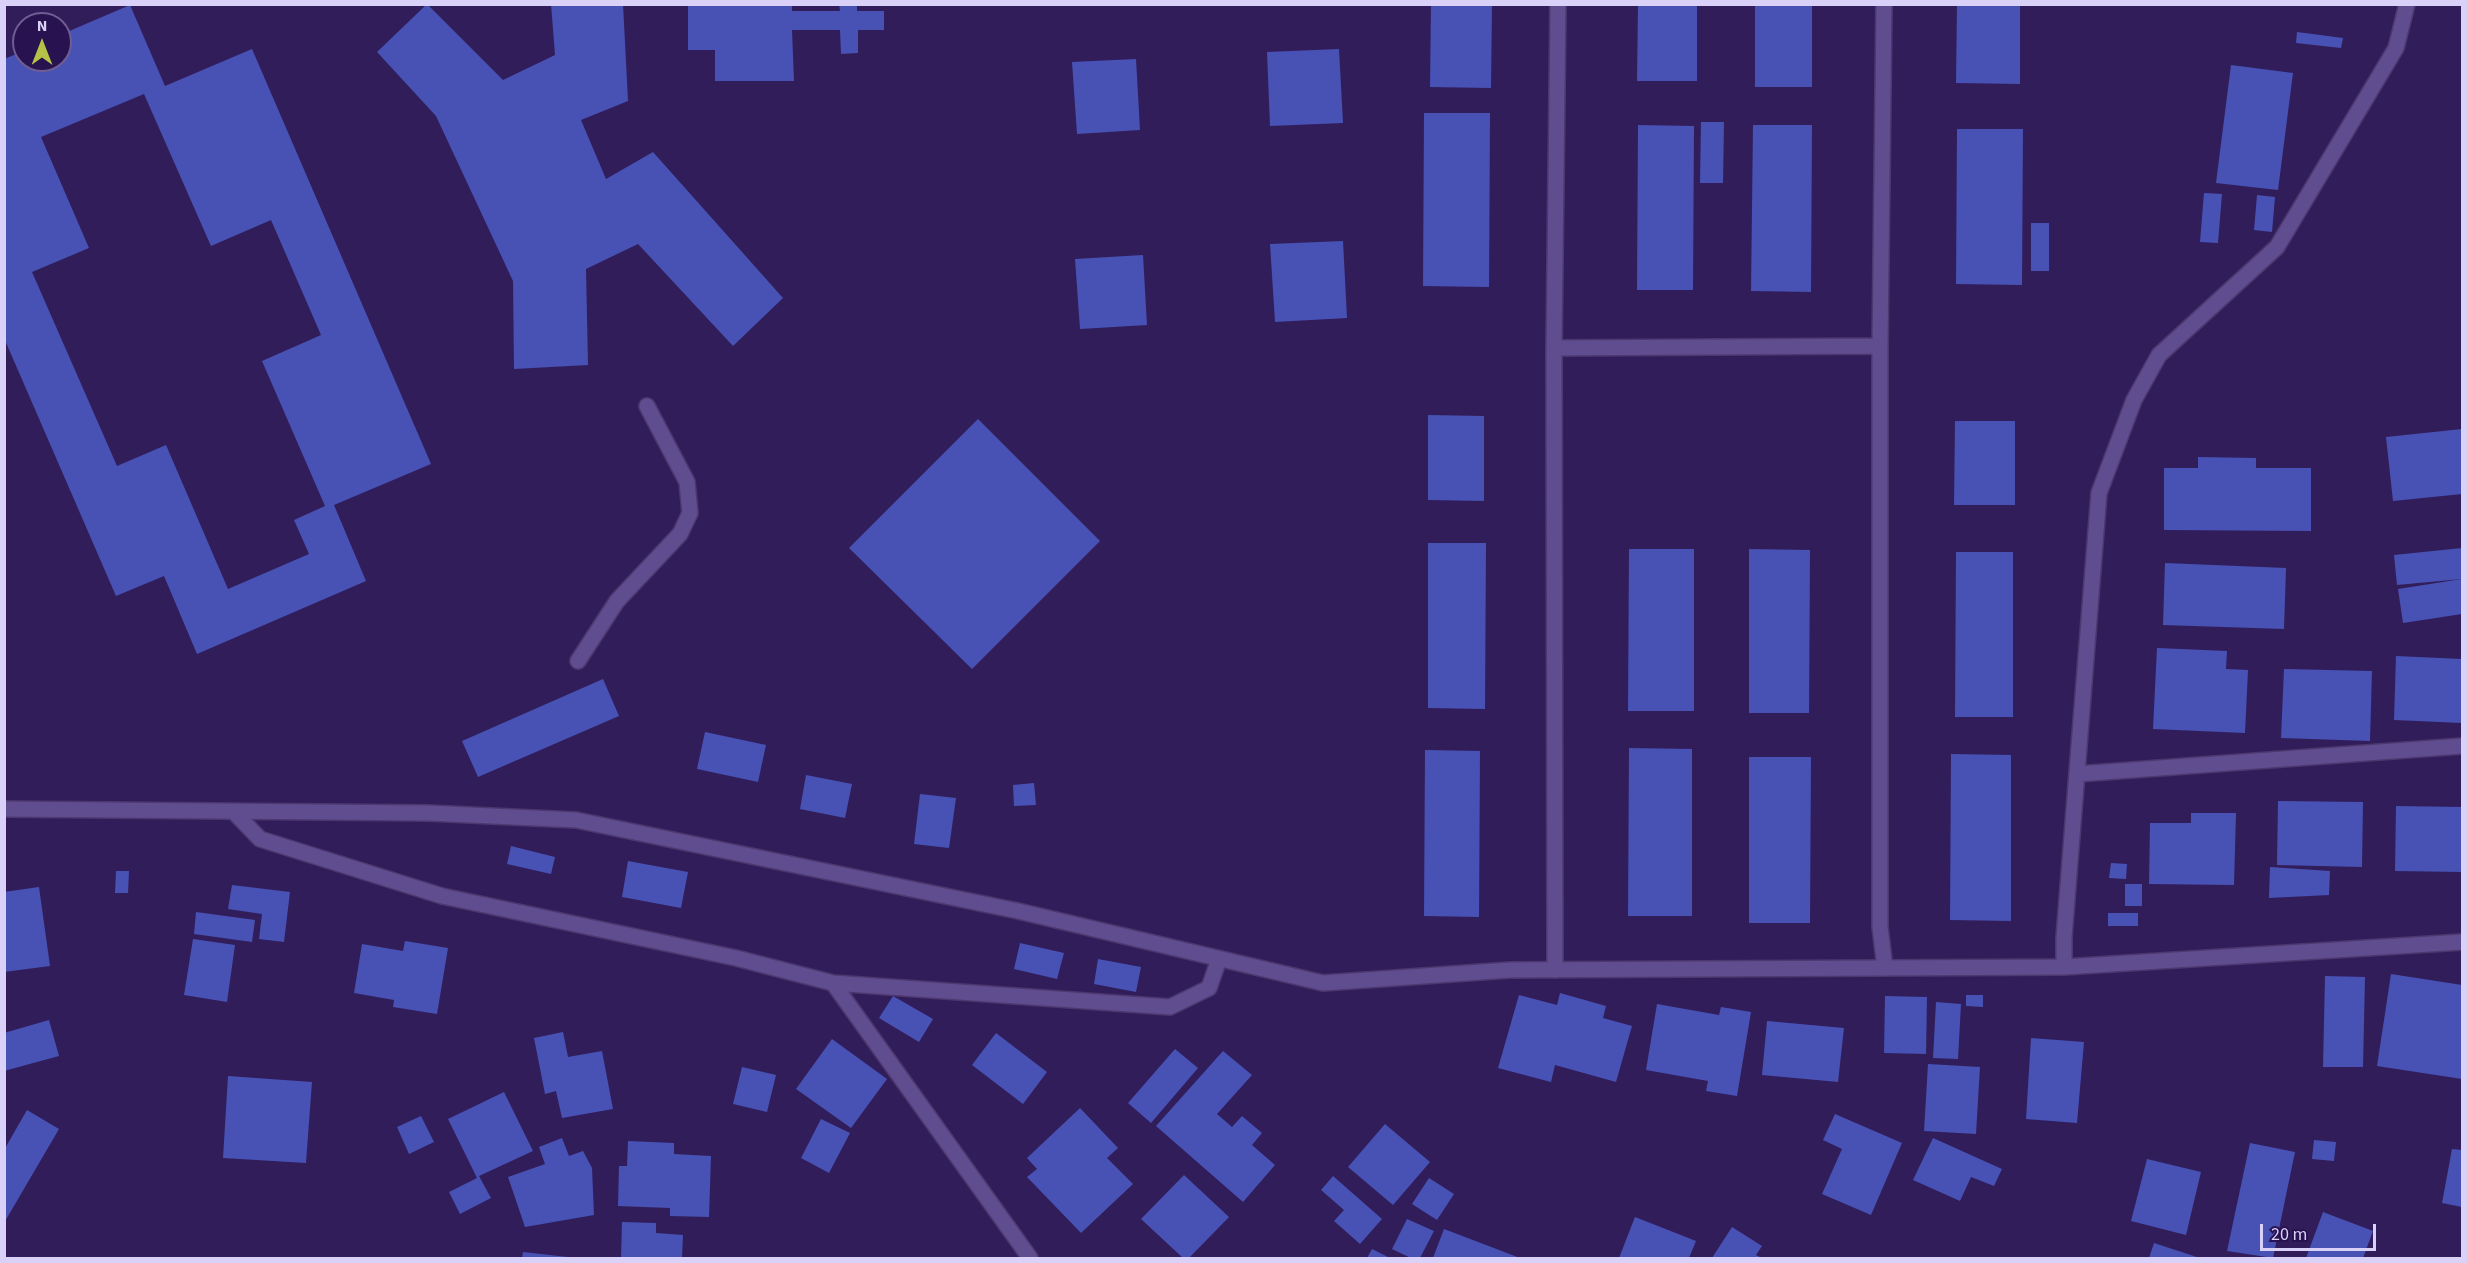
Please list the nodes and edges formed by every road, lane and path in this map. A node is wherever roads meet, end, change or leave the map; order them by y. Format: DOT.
graph roads {
  1 [pos="1558,4"];
  2 [pos="1884,4"];
  3 [pos="2407,4"];
  4 [pos="1880,346"];
  5 [pos="1554,348"];
  6 [pos="647,406"];
  7 [pos="578,661"];
  8 [pos="2463,746"];
  9 [pos="2077,774"];
  10 [pos="4,809"];
  11 [pos="236,813"];
  12 [pos="2463,942"];
  13 [pos="1219,959"];
  14 [pos="2064,967"];
  15 [pos="1885,968"];
  16 [pos="1555,970"];
  17 [pos="833,983"];
  18 [pos="1030,1258"];
  1 -- 5 [label="street"];
  2 -- 4 [label="street"];
  3 -- 9 [label="street"];
  4 -- 5 [label="street"];
  4 -- 15 [label="street"];
  5 -- 16 [label="street"];
  6 -- 7 [label="street"];
  8 -- 9 [label="street"];
  9 -- 14 [label="street"];
  10 -- 11 [label="street"];
  11 -- 13 [label="street"];
  11 -- 17 [label="street"];
  12 -- 14 [label="street"];
  13 -- 16 [label="street"];
  13 -- 17 [label="street"];
  14 -- 15 [label="street"];
  15 -- 16 [label="street"];
  17 -- 18 [label="street"];
}
